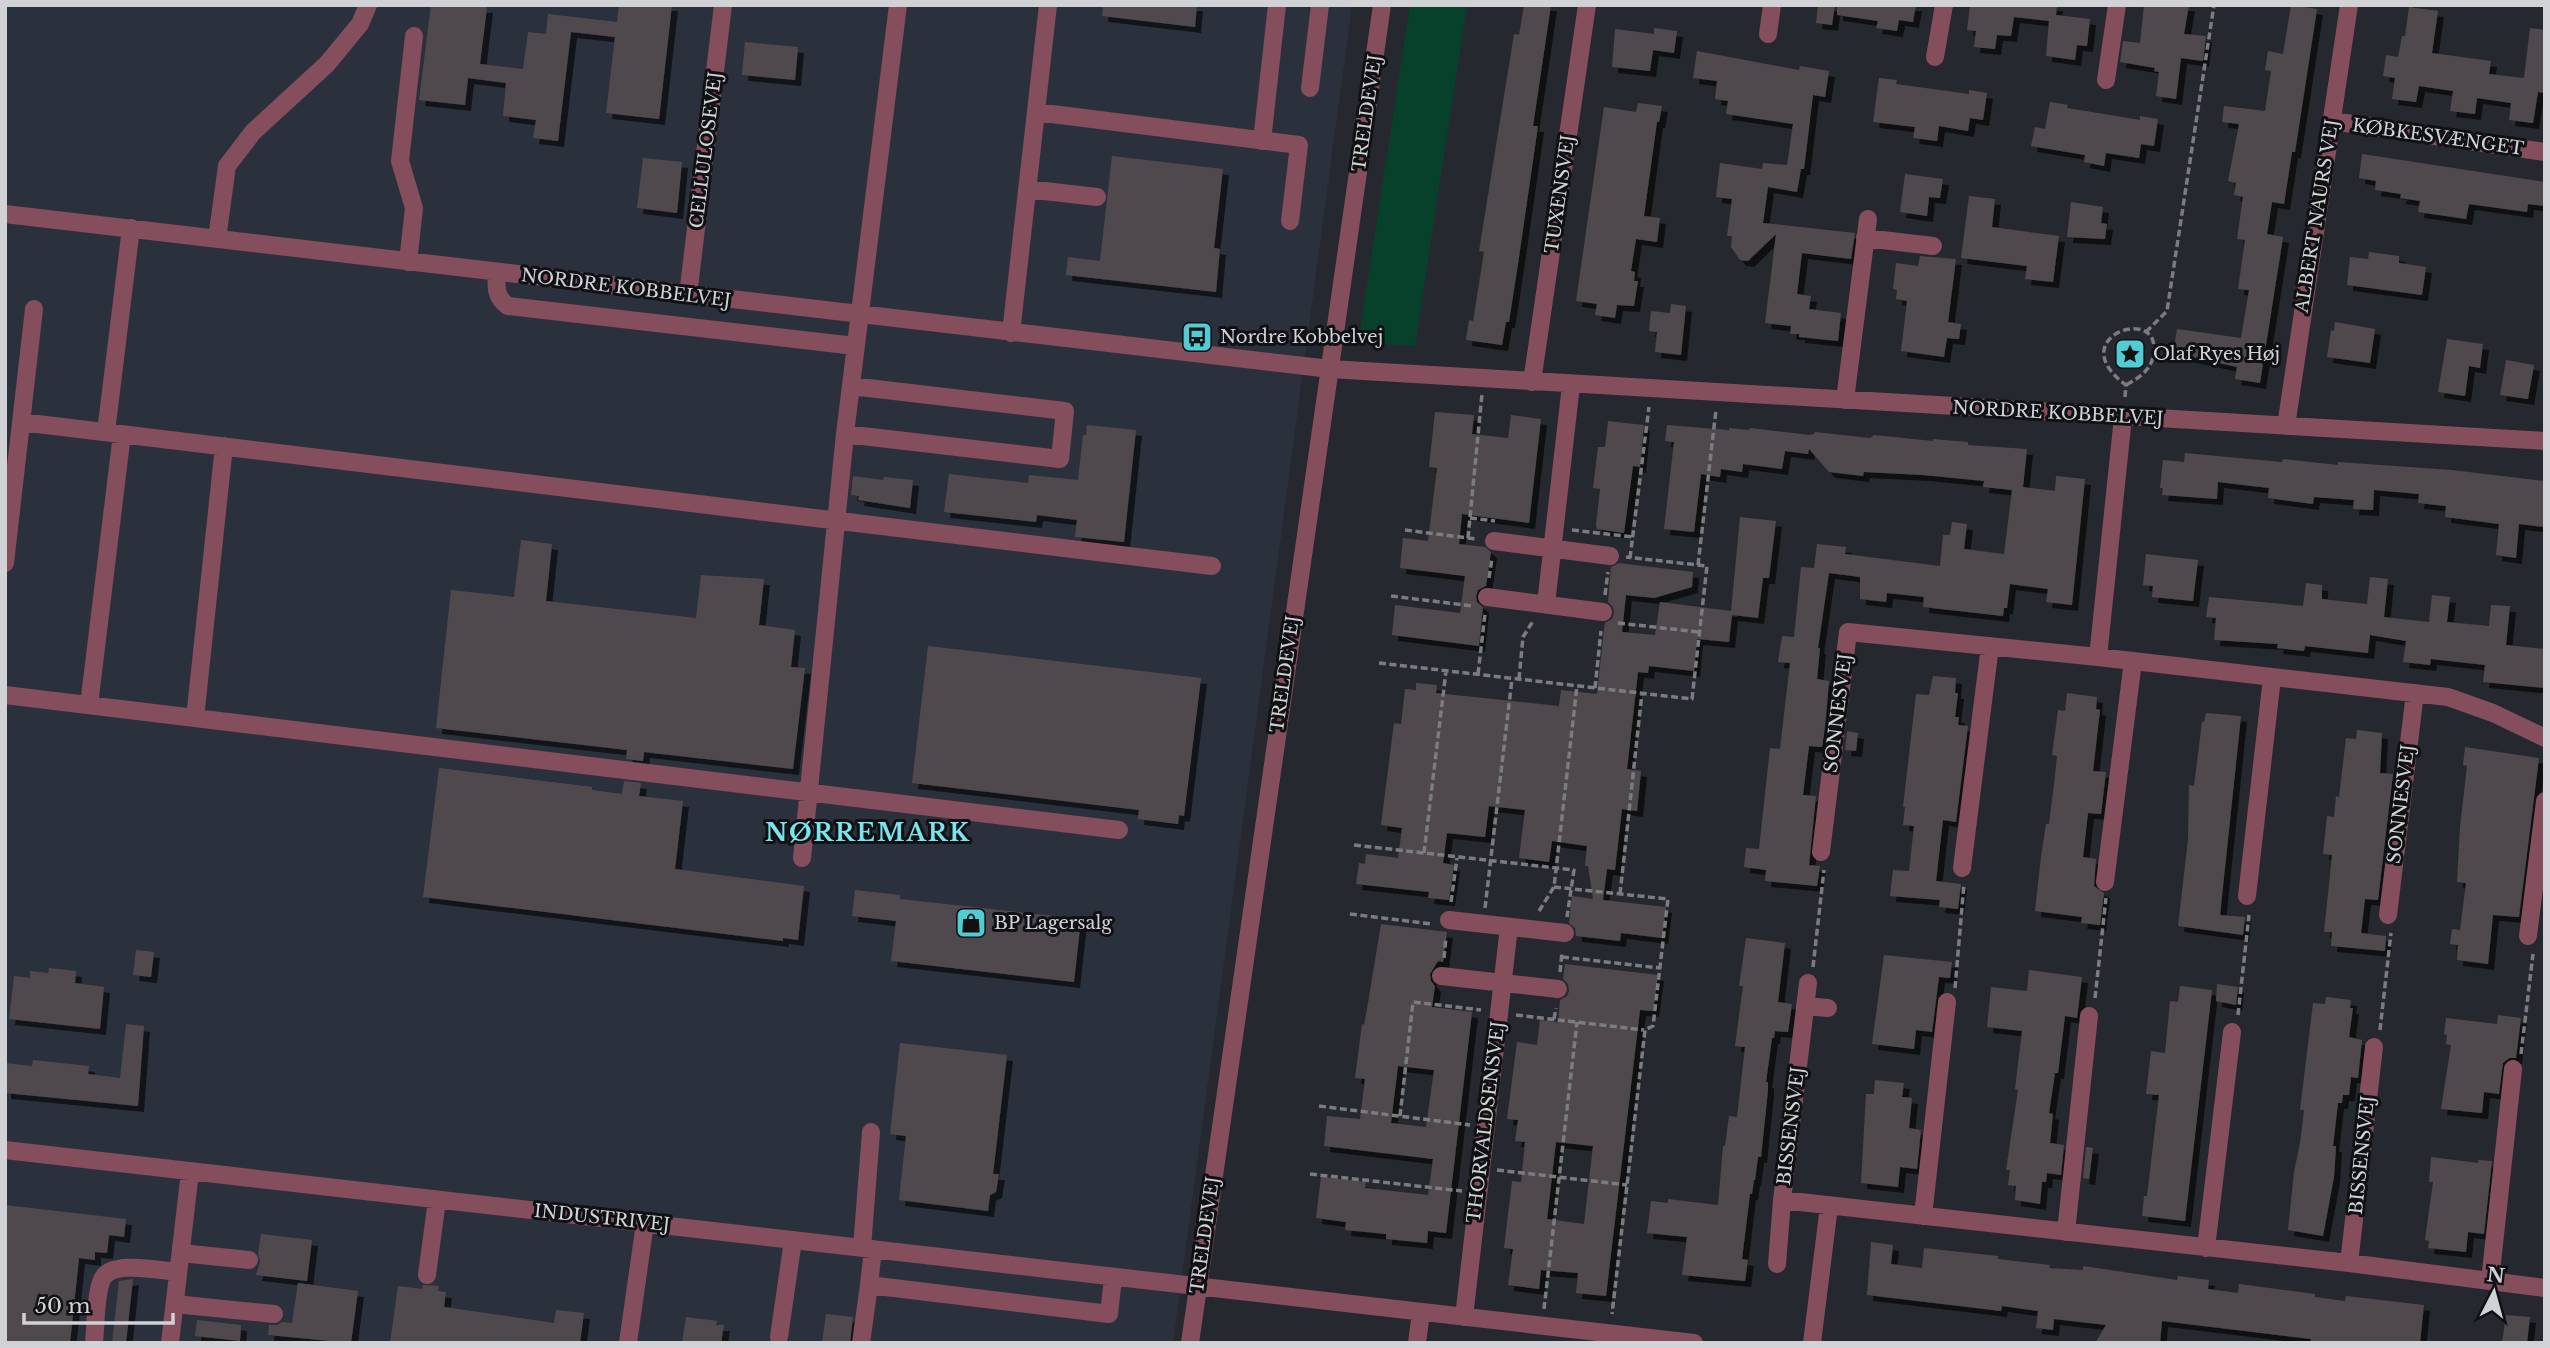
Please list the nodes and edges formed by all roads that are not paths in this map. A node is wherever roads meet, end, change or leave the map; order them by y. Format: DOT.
graph roads {
  1 [pos="368,5"];
  2 [pos="723,5"];
  3 [pos="898,5"];
  4 [pos="1048,5"];
  5 [pos="1277,5"];
  6 [pos="1320,5"];
  7 [pos="1382,5"];
  8 [pos="1587,5"];
  9 [pos="1772,5"];
  10 [pos="1944,5"];
  11 [pos="2117,5"];
  12 [pos="2349,5"];
  13 [pos="1768,34"];
  14 [pos="414,36"];
  15 [pos="1935,57"];
  16 [pos="2106,80"];
  17 [pos="1310,89"];
  18 [pos="1036,112"];
  19 [pos="2332,121"];
  20 [pos="1262,141"];
  21 [pos="2545,152"];
  22 [pos="1027,189"];
  23 [pos="1097,197"];
  24 [pos="5,214"];
  25 [pos="1868,219"];
  26 [pos="1290,220"];
  27 [pos="131,228"];
  28 [pos="1865,238"];
  29 [pos="217,239"];
  30 [pos="1933,246"];
  31 [pos="408,262"];
  32 [pos="497,272"];
  33 [pos="688,295"];
  34 [pos="34,309"];
  35 [pos="859,315"];
  36 [pos="1011,333"];
  37 [pos="855,346"];
  38 [pos="1330,369"];
  39 [pos="1532,382"];
  40 [pos="1571,384"];
  41 [pos="851,386"];
  42 [pos="1845,400"];
  43 [pos="2123,417"];
  44 [pos="21,422"];
  45 [pos="2286,426"];
  46 [pos="114,433"];
  47 [pos="845,434"];
  48 [pos="2545,441"];
  49 [pos="223,446"];
  50 [pos="836,520"];
  51 [pos="1494,541"];
  52 [pos="1553,549"];
  53 [pos="1610,556"];
  54 [pos="5,563"];
  55 [pos="1212,566"];
  56 [pos="1486,602"];
  57 [pos="1546,604"];
  58 [pos="1609,617"];
  59 [pos="1990,646"];
  60 [pos="2098,657"];
  61 [pos="2133,661"];
  62 [pos="2272,678"];
  63 [pos="2415,693"];
  64 [pos="5,695"];
  65 [pos="89,705"];
  66 [pos="195,718"];
  67 [pos="2545,738"];
  68 [pos="809,793"];
  69 [pos="2545,801"];
  70 [pos="1119,830"];
  71 [pos="1821,852"];
  72 [pos="802,858"];
  73 [pos="1962,868"];
  74 [pos="2105,882"];
  75 [pos="2247,896"];
  76 [pos="2538,908"];
  77 [pos="2388,915"];
  78 [pos="1442,922"];
  79 [pos="1509,927"];
  80 [pos="1565,933"];
  81 [pos="2528,936"];
  82 [pos="1441,976"];
  83 [pos="1503,983"];
  84 [pos="1808,983"];
  85 [pos="1558,989"];
  86 [pos="1947,1002"];
  87 [pos="1805,1006"];
  88 [pos="1828,1008"];
  89 [pos="2089,1016"];
  90 [pos="2232,1032"];
  91 [pos="2374,1047"];
  92 [pos="2514,1069"];
  93 [pos="871,1132"];
  94 [pos="5,1150"];
  95 [pos="190,1172"];
  96 [pos="437,1200"];
  97 [pos="1782,1200"];
  98 [pos="1829,1206"];
  99 [pos="1923,1216"];
  100 [pos="645,1223"];
  101 [pos="2066,1232"];
  102 [pos="793,1240"];
  103 [pos="867,1248"];
  104 [pos="2206,1248"];
  105 [pos="181,1253"];
  106 [pos="249,1260"];
  107 [pos="2349,1263"];
  108 [pos="1777,1265"];
  109 [pos="178,1272"];
  110 [pos="427,1275"];
  111 [pos="1113,1278"];
  112 [pos="2490,1281"];
  113 [pos="869,1285"];
  114 [pos="1198,1286"];
  115 [pos="2545,1288"];
  116 [pos="175,1304"];
  117 [pos="1421,1312"];
  118 [pos="274,1314"];
  119 [pos="1464,1317"];
  120 [pos="779,1337"];
  121 [pos="1629,1339"];
  122 [pos="94,1343"];
  123 [pos="170,1343"];
  124 [pos="628,1343"];
  125 [pos="862,1343"];
  126 [pos="1190,1343"];
  127 [pos="1417,1343"];
  128 [pos="1694,1343"];
  129 [pos="1812,1343"];
  1 -- 29 [label="street"];
  2 -- 33 [label="street, CELLULOSEVEJ"];
  3 -- 35 [label="street"];
  4 -- 18 [label="street"];
  5 -- 20 [label="street"];
  6 -- 17 [label="street"];
  7 -- 38 [label="street, TRELDEVEJ"];
  8 -- 39 [label="street, TUXENSVEJ"];
  9 -- 13 [label="street"];
  10 -- 15 [label="street"];
  11 -- 16 [label="street"];
  12 -- 19 [label="street, ALBERT NAURS VEJ"];
  14 -- 31 [label="street"];
  18 -- 20 [label="street"];
  18 -- 22 [label="street"];
  19 -- 21 [label="street, KØBKESVÆNGET"];
  19 -- 45 [label="street, ALBERT NAURS VEJ"];
  20 -- 26 [label="street"];
  22 -- 23 [label="street"];
  22 -- 36 [label="street"];
  24 -- 27 [label="street, NORDRE KOBBELVEJ"];
  25 -- 28 [label="street"];
  27 -- 29 [label="street, NORDRE KOBBELVEJ"];
  27 -- 46 [label="street"];
  28 -- 30 [label="street"];
  28 -- 42 [label="street"];
  29 -- 31 [label="street, NORDRE KOBBELVEJ"];
  31 -- 32 [label="street, NORDRE KOBBELVEJ"];
  32 -- 33 [label="street, NORDRE KOBBELVEJ"];
  32 -- 37 [label="street"];
  33 -- 35 [label="street, NORDRE KOBBELVEJ"];
  34 -- 44 [label="street"];
  35 -- 36 [label="street, NORDRE KOBBELVEJ"];
  35 -- 37 [label="street"];
  36 -- 38 [label="street, NORDRE KOBBELVEJ"];
  37 -- 41 [label="street"];
  38 -- 39 [label="street, NORDRE KOBBELVEJ"];
  38 -- 114 [label="street, TRELDEVEJ"];
  39 -- 40 [label="street, NORDRE KOBBELVEJ"];
  40 -- 42 [label="street, NORDRE KOBBELVEJ"];
  40 -- 52 [label="street"];
  41 -- 47 [label="street"];
  41 -- 47 [label="street"];
  42 -- 43 [label="street, NORDRE KOBBELVEJ"];
  43 -- 45 [label="street, NORDRE KOBBELVEJ"];
  43 -- 60 [label="street"];
  44 -- 46 [label="street"];
  44 -- 54 [label="street"];
  45 -- 48 [label="street, NORDRE KOBBELVEJ"];
  46 -- 49 [label="street"];
  46 -- 65 [label="street"];
  47 -- 50 [label="street"];
  49 -- 50 [label="street"];
  49 -- 66 [label="street"];
  50 -- 55 [label="street"];
  50 -- 68 [label="street"];
  51 -- 52 [label="street"];
  52 -- 53 [label="street"];
  52 -- 57 [label="street"];
  56 -- 57 [label="street"];
  57 -- 58 [label="street"];
  59 -- 60 [label="street, SONNESVEJ"];
  59 -- 71 [label="street, SONNESVEJ"];
  59 -- 73 [label="street"];
  60 -- 61 [label="street, SONNESVEJ"];
  61 -- 62 [label="street, SONNESVEJ"];
  61 -- 74 [label="street"];
  62 -- 63 [label="street, SONNESVEJ"];
  62 -- 75 [label="street"];
  63 -- 67 [label="street, SONNESVEJ"];
  63 -- 77 [label="street, SONNESVEJ"];
  64 -- 65 [label="street"];
  65 -- 66 [label="street"];
  66 -- 68 [label="street"];
  68 -- 70 [label="street"];
  68 -- 72 [label="street"];
  69 -- 76 [label="street"];
  76 -- 81 [label="street"];
  78 -- 79 [label="street"];
  79 -- 80 [label="street"];
  79 -- 83 [label="street, THORVALDSENSVEJ"];
  82 -- 83 [label="street"];
  83 -- 85 [label="street"];
  83 -- 119 [label="street, THORVALDSENSVEJ"];
  84 -- 87 [label="street, BISSENSVEJ"];
  86 -- 99 [label="street"];
  87 -- 88 [label="street"];
  87 -- 97 [label="street, BISSENSVEJ"];
  89 -- 101 [label="street"];
  90 -- 104 [label="street"];
  91 -- 107 [label="street, BISSENSVEJ"];
  92 -- 112 [label="street"];
  93 -- 103 [label="street"];
  94 -- 95 [label="street, INDUSTRIVEJ"];
  95 -- 96 [label="street, INDUSTRIVEJ"];
  95 -- 105 [label="street"];
  96 -- 100 [label="street, INDUSTRIVEJ"];
  96 -- 110 [label="street"];
  97 -- 98 [label="street, BISSENSVEJ"];
  97 -- 108 [label="street"];
  98 -- 99 [label="street, BISSENSVEJ"];
  98 -- 129 [label="street"];
  99 -- 101 [label="street, BISSENSVEJ"];
  100 -- 102 [label="street, INDUSTRIVEJ"];
  100 -- 124 [label="street"];
  101 -- 104 [label="street, BISSENSVEJ"];
  102 -- 103 [label="street, INDUSTRIVEJ"];
  102 -- 120 [label="street"];
  103 -- 111 [label="street, INDUSTRIVEJ"];
  103 -- 113 [label="street"];
  104 -- 107 [label="street, BISSENSVEJ"];
  105 -- 106 [label="street"];
  105 -- 109 [label="street"];
  107 -- 112 [label="street, BISSENSVEJ"];
  109 -- 116 [label="street"];
  109 -- 122 [label="street"];
  111 -- 113 [label="street"];
  111 -- 114 [label="street, INDUSTRIVEJ"];
  112 -- 115 [label="street, BISSENSVEJ"];
  113 -- 125 [label="street"];
  114 -- 117 [label="street"];
  114 -- 126 [label="street, TRELDEVEJ"];
  116 -- 118 [label="street"];
  116 -- 123 [label="street"];
  117 -- 119 [label="street"];
  117 -- 127 [label="street"];
  119 -- 121 [label="street"];
  121 -- 128 [label="street"];
}
